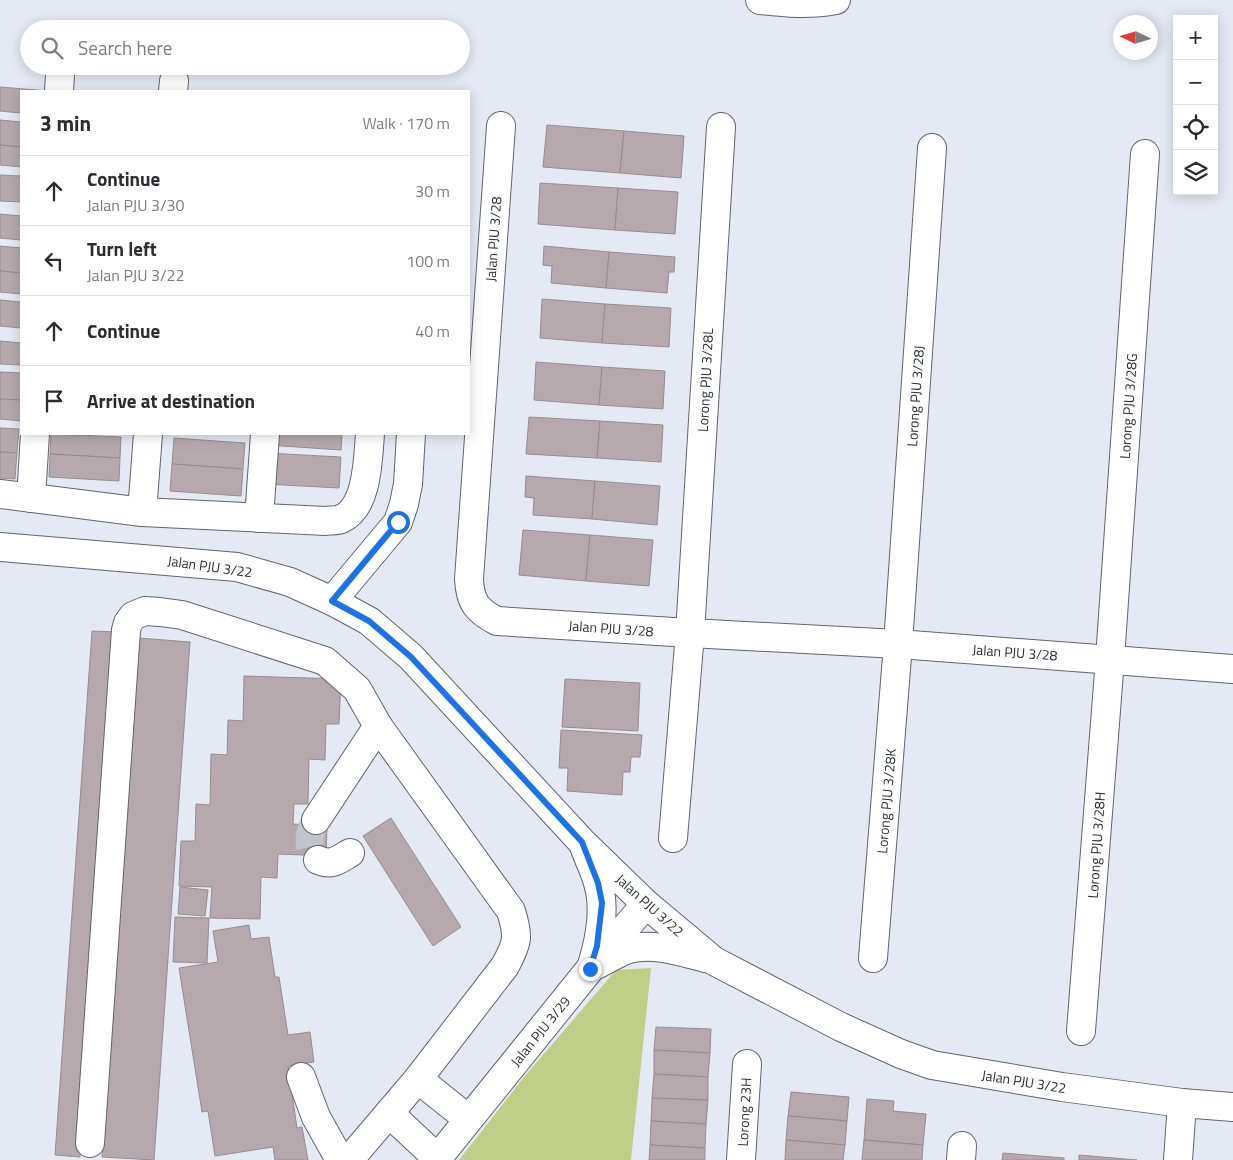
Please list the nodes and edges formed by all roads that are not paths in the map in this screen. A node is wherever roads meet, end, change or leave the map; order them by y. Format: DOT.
graph roads {
  1 [pos="760,0"];
  2 [pos="836,0"];
  3 [pos="501,126"];
  4 [pos="720,127"];
  5 [pos="932,148"];
  6 [pos="1145,154"];
  7 [pos="35,435"];
  8 [pos="148,435"];
  9 [pos="264,435"];
  10 [pos="370,435"];
  11 [pos="411,435"];
  12 [pos="0,494"];
  13 [pos="31,498"];
  14 [pos="142,512"];
  15 [pos="259,518"];
  16 [pos="0,547"];
  17 [pos="332,601"];
  18 [pos="690,633"];
  19 [pos="898,644"];
  20 [pos="1110,659"];
  21 [pos="1233,669"];
  22 [pos="378,726"];
  23 [pos="316,820"];
  24 [pos="673,838"];
  25 [pos="582,842"];
  26 [pos="350,853"];
  27 [pos="318,860"];
  28 [pos="646,904"];
  29 [pos="874,958"];
  30 [pos="714,961"];
  31 [pos="590,969"];
  32 [pos="1081,1031"];
  33 [pos="747,1064"];
  34 [pos="301,1077"];
  35 [pos="418,1079"];
  36 [pos="1182,1103"];
  37 [pos="1233,1107"];
  38 [pos="389,1113"];
  39 [pos="468,1120"];
  40 [pos="90,1143"];
  41 [pos="436,1159"];
  42 [pos="340,1160"];
  43 [pos="349,1160"];
  44 [pos="741,1160"];
  45 [pos="1178,1160"];
  1 -- 2 [label="street"];
  3 -- 18 [label="street, Jalan PJU 3/28"];
  4 -- 18 [label="street, Lorong PJU 3/28L"];
  5 -- 19 [label="street, Lorong PJU 3/28J"];
  6 -- 20 [label="street, Lorong PJU 3/28G"];
  7 -- 13 [label="street"];
  8 -- 14 [label="street"];
  9 -- 15 [label="street"];
  10 -- 15 [label="street"];
  11 -- 17 [label="street"];
  12 -- 13 [label="street"];
  13 -- 14 [label="street"];
  14 -- 15 [label="street"];
  16 -- 17 [label="street, Jalan PJU 3/22"];
  17 -- 25 [label="street, Jalan PJU 3/22"];
  18 -- 19 [label="street, Jalan PJU 3/28"];
  18 -- 24 [label="street, Lorong PJU 3/28L"];
  19 -- 20 [label="street, Jalan PJU 3/28"];
  19 -- 29 [label="street, Lorong PJU 3/28K"];
  20 -- 21 [label="street, Jalan PJU 3/28"];
  20 -- 32 [label="street, Lorong PJU 3/28H"];
  22 -- 23 [label="street"];
  22 -- 35 [label="street"];
  22 -- 40 [label="street"];
  25 -- 28 [label="street, Jalan PJU 3/22"];
  25 -- 31 [label="street"];
  26 -- 27 [label="street"];
  28 -- 30 [label="street, Jalan PJU 3/22"];
  28 -- 31 [label="street, Jalan PJU 3/29"];
  30 -- 31 [label="street"];
  30 -- 36 [label="street, Jalan PJU 3/22"];
  31 -- 39 [label="street, Jalan PJU 3/29"];
  33 -- 44 [label="street, Lorong 23H"];
  34 -- 42 [label="street"];
  35 -- 38 [label="street"];
  35 -- 39 [label="street"];
  36 -- 37 [label="street, Jalan PJU 3/22"];
  36 -- 45 [label="street"];
  38 -- 41 [label="street"];
  38 -- 43 [label="street"];
  39 -- 41 [label="street, Jalan PJU 3/29"];
}
